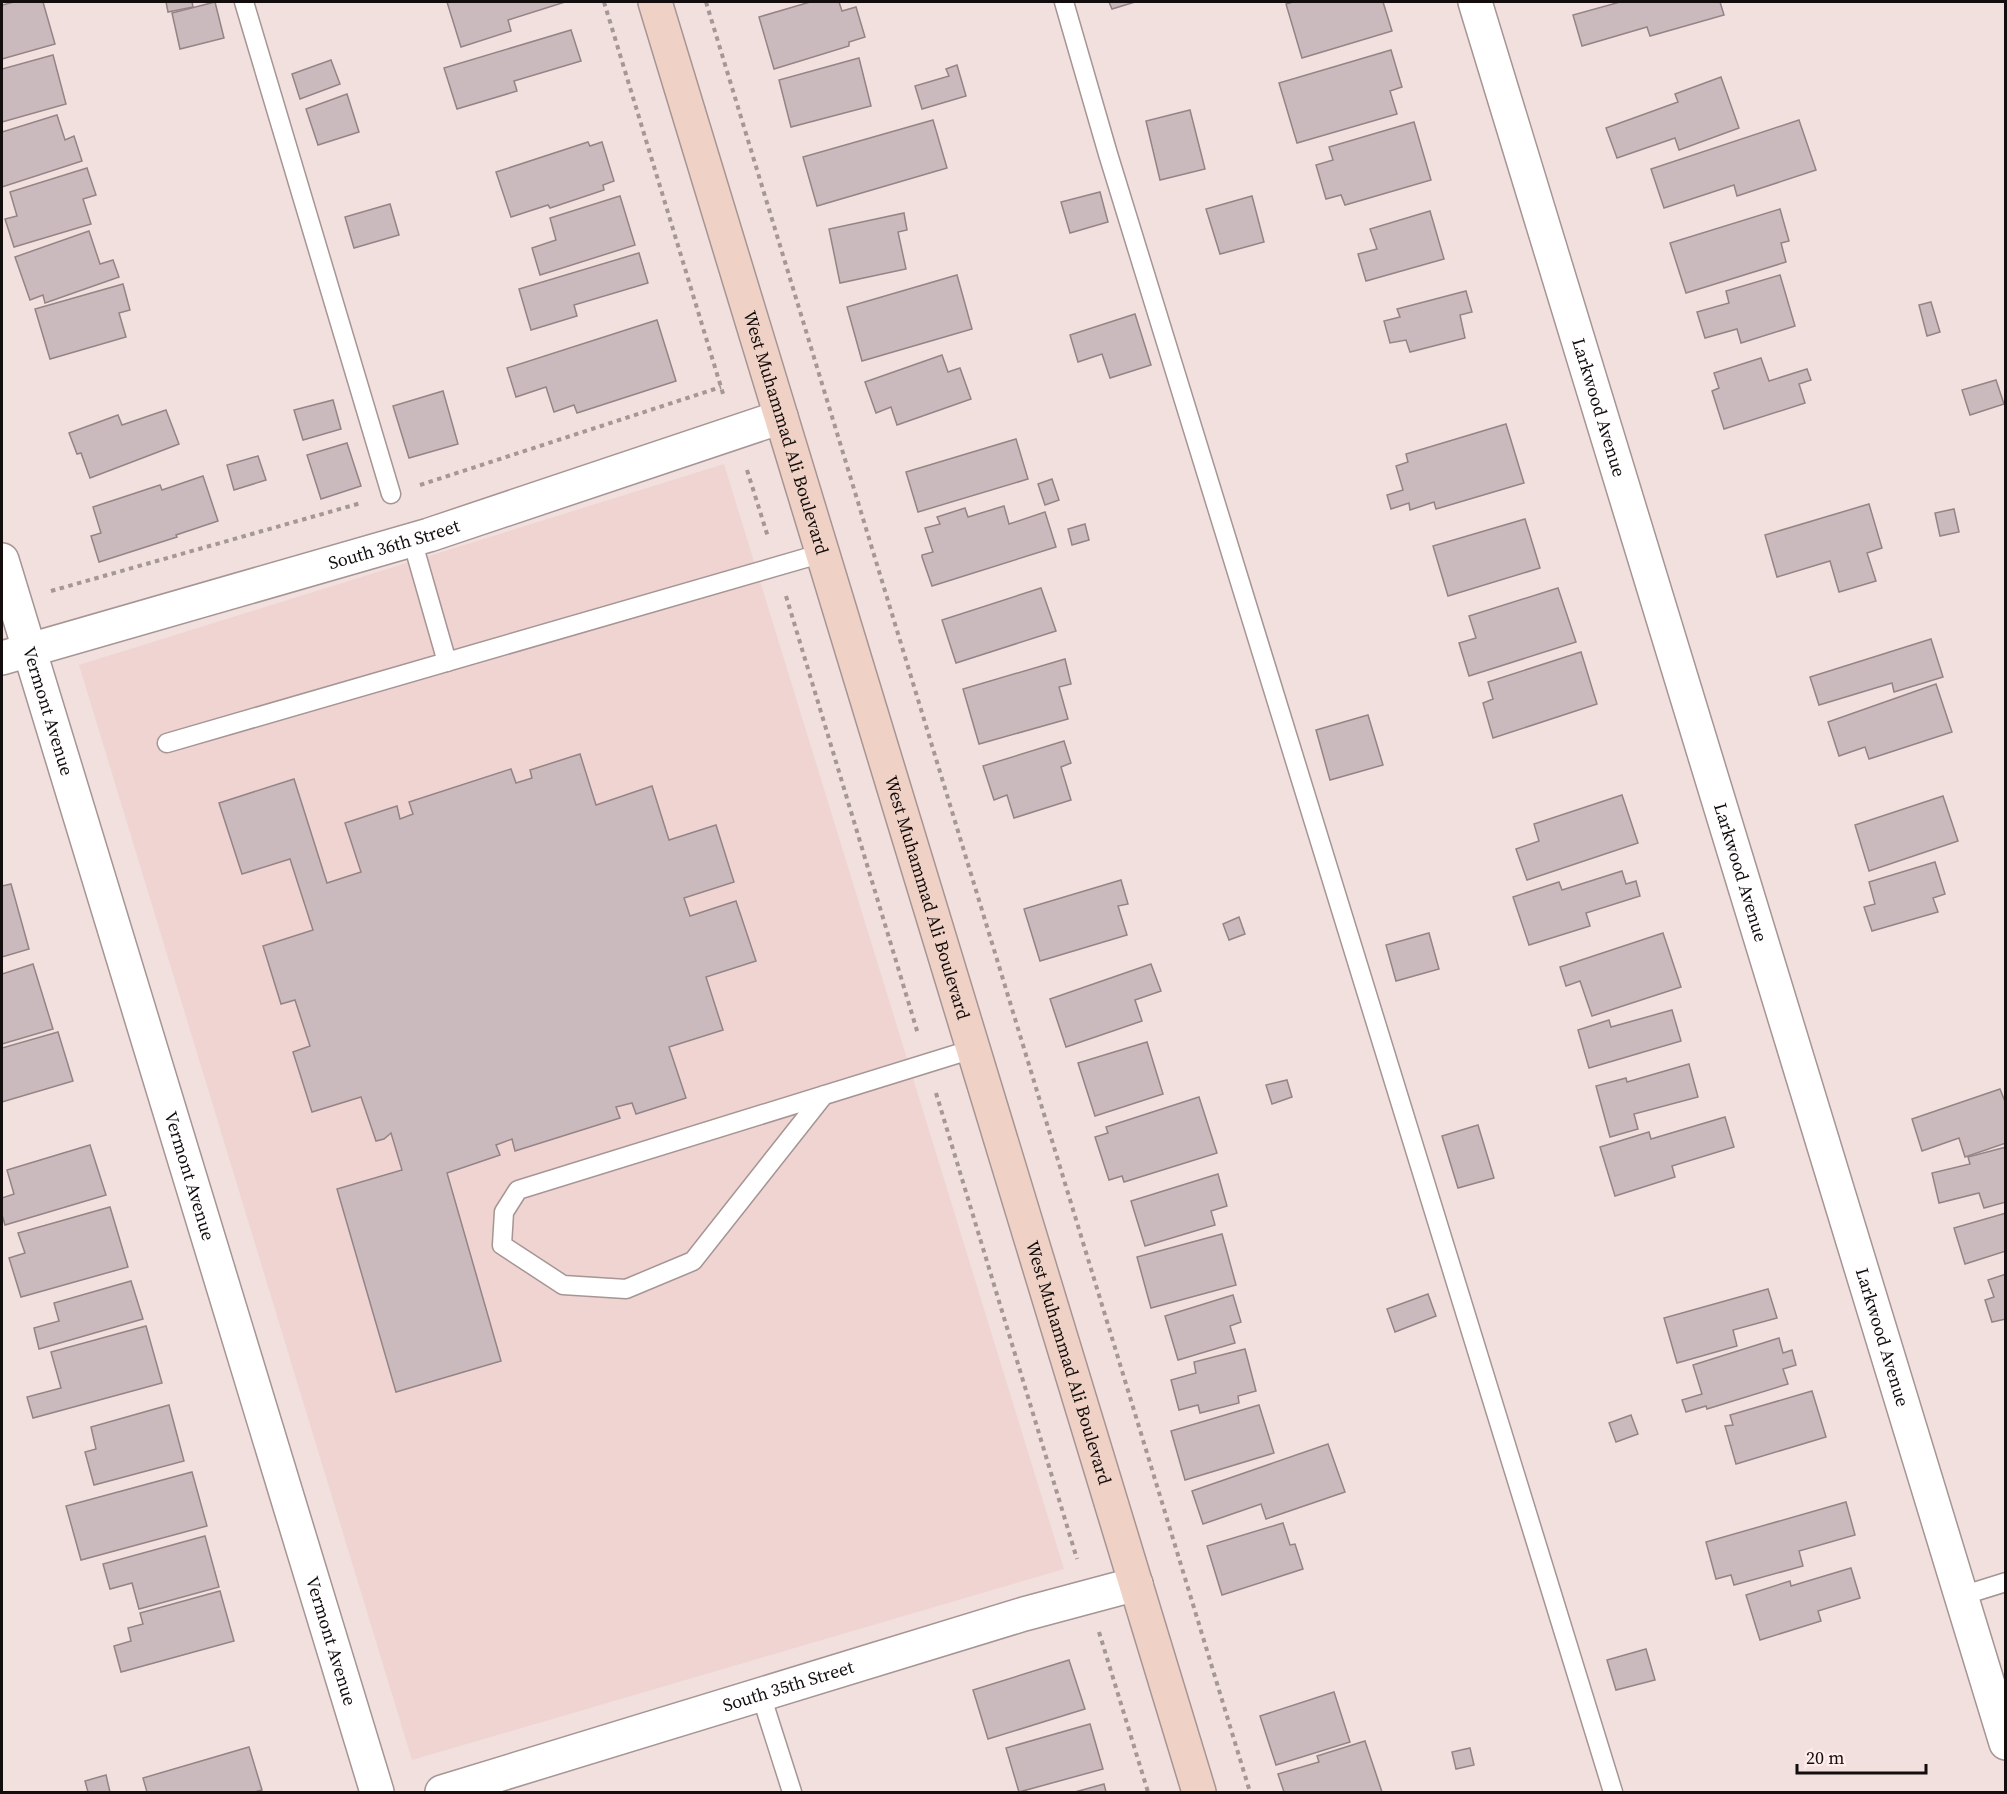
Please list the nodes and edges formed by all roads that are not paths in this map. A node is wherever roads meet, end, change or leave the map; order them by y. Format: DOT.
graph roads {
  1 [pos="244,2"];
  2 [pos="655,2"];
  3 [pos="1064,2"];
  4 [pos="1475,2"];
  5 [pos="781,417"];
  6 [pos="391,494"];
  7 [pos="412,540"];
  8 [pos="823,553"];
  9 [pos="2,560"];
  10 [pos="15,654"];
  11 [pos="447,662"];
  12 [pos="167,743"];
  13 [pos="973,1049"];
  14 [pos="824,1095"];
  15 [pos="2006,1582"];
  16 [pos="1136,1584"];
  17 [pos="1961,1596"];
  18 [pos="761,1695"];
  19 [pos="2006,1743"];
  20 [pos="377,1792"];
  21 [pos="442,1792"];
  22 [pos="792,1792"];
  23 [pos="1200,1792"];
  24 [pos="1613,1792"];
  1 -- 6 [label="lane"];
  2 -- 5 [label="street, West Muhammad Ali Boulevard"];
  3 -- 24 [label="lane"];
  4 -- 17 [label="street, Larkwood Avenue"];
  5 -- 7 [label="street, South 36th Street"];
  5 -- 8 [label="street, West Muhammad Ali Boulevard"];
  7 -- 10 [label="street, South 36th Street"];
  7 -- 11 [label="lane"];
  8 -- 11 [label="lane"];
  8 -- 13 [label="street, West Muhammad Ali Boulevard"];
  9 -- 10 [label="street, Vermont Avenue"];
  10 -- 20 [label="street, Vermont Avenue"];
  11 -- 12 [label="lane"];
  13 -- 14 [label="lane"];
  13 -- 16 [label="street, West Muhammad Ali Boulevard"];
  14 -- 14 [label="lane"];
  15 -- 17 [label="lane"];
  16 -- 18 [label="street, South 35th Street"];
  16 -- 23 [label="street, West Muhammad Ali Boulevard"];
  17 -- 19 [label="street, Larkwood Avenue"];
  18 -- 21 [label="street, South 35th Street"];
  18 -- 22 [label="lane"];
}
